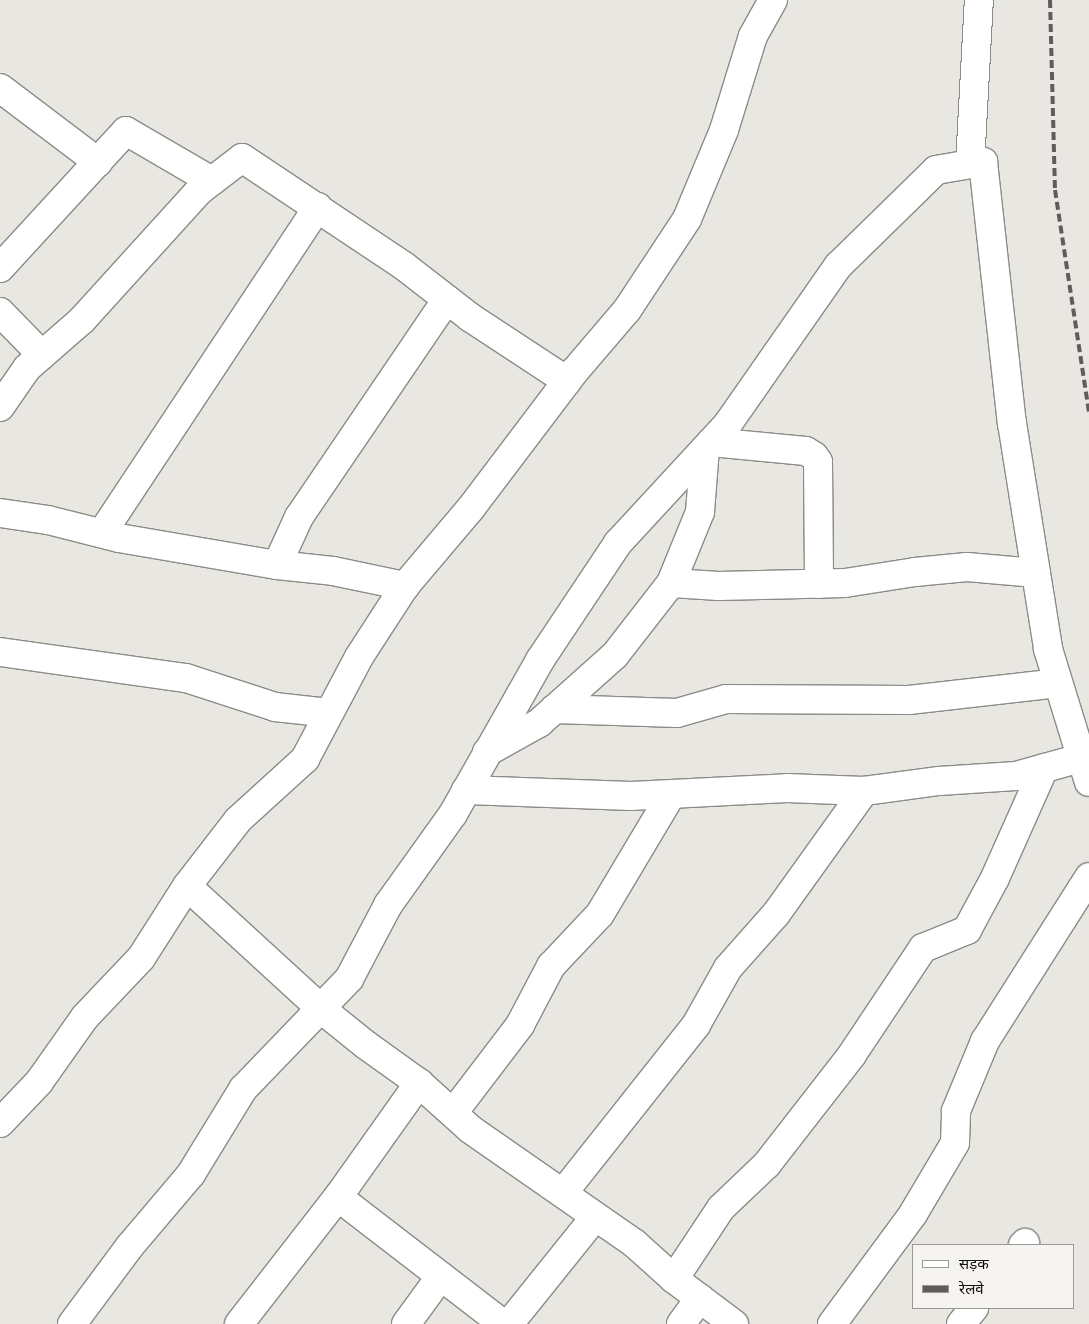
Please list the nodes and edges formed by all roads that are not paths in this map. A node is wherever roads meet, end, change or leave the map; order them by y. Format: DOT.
graph roads {
  1 [pos="774,0"];
  2 [pos="979,0"];
  3 [pos="0,88"];
  4 [pos="98,162"];
  5 [pos="970,164"];
  6 [pos="212,181"];
  7 [pos="318,207"];
  8 [pos="0,268"];
  9 [pos="447,299"];
  10 [pos="0,312"];
  11 [pos="42,355"];
  12 [pos="567,381"];
  13 [pos="0,407"];
  14 [pos="708,445"];
  15 [pos="0,513"];
  16 [pos="102,534"];
  17 [pos="277,565"];
  18 [pos="1036,573"];
  19 [pos="672,583"];
  20 [pos="820,584"];
  21 [pos="405,586"];
  22 [pos="0,652"];
  23 [pos="1058,684"];
  24 [pos="554,709"];
  25 [pos="329,713"];
  26 [pos="486,752"];
  27 [pos="1044,768"];
  28 [pos="1085,770"];
  29 [pos="466,790"];
  30 [pos="864,791"];
  31 [pos="672,795"];
  32 [pos="1089,877"];
  33 [pos="187,886"];
  34 [pos="320,1008"];
  35 [pos="418,1084"];
  36 [pos="453,1113"];
  37 [pos="0,1123"];
  38 [pos="563,1193"];
  39 [pos="338,1197"];
  40 [pos="595,1217"];
  41 [pos="441,1276"];
  42 [pos="674,1279"];
  43 [pos="700,1298"];
  44 [pos="973,1309"];
  45 [pos="72,1324"];
  46 [pos="239,1324"];
  47 [pos="406,1324"];
  48 [pos="503,1324"];
  49 [pos="509,1324"];
  50 [pos="681,1324"];
  51 [pos="734,1324"];
  52 [pos="832,1324"];
  53 [pos="961,1324"];
  1 -- 12 [label="street"];
  2 -- 5 [label="street"];
  3 -- 4 [label="street"];
  4 -- 6 [label="street"];
  4 -- 8 [label="street"];
  5 -- 14 [label="street"];
  5 -- 18 [label="street"];
  6 -- 7 [label="street"];
  6 -- 11 [label="street"];
  7 -- 9 [label="street"];
  7 -- 16 [label="street"];
  9 -- 12 [label="street"];
  9 -- 17 [label="street"];
  10 -- 11 [label="street"];
  11 -- 13 [label="street"];
  12 -- 21 [label="street"];
  14 -- 19 [label="street"];
  14 -- 20 [label="street"];
  14 -- 26 [label="street"];
  15 -- 16 [label="street"];
  16 -- 17 [label="street"];
  17 -- 21 [label="street"];
  18 -- 20 [label="street"];
  18 -- 23 [label="street"];
  19 -- 20 [label="street"];
  19 -- 24 [label="street"];
  21 -- 25 [label="street"];
  22 -- 25 [label="street"];
  23 -- 24 [label="street"];
  23 -- 28 [label="street"];
  24 -- 26 [label="street"];
  25 -- 33 [label="street"];
  26 -- 29 [label="street"];
  27 -- 28 [label="street"];
  27 -- 30 [label="street"];
  27 -- 42 [label="street"];
  29 -- 31 [label="street"];
  29 -- 34 [label="street"];
  30 -- 31 [label="street"];
  30 -- 38 [label="street"];
  31 -- 36 [label="street"];
  32 -- 52 [label="street"];
  33 -- 34 [label="street"];
  33 -- 37 [label="street"];
  34 -- 35 [label="street"];
  34 -- 45 [label="street"];
  35 -- 36 [label="street"];
  35 -- 39 [label="street"];
  36 -- 38 [label="street"];
  38 -- 40 [label="street"];
  39 -- 41 [label="street"];
  39 -- 46 [label="street"];
  40 -- 42 [label="street"];
  40 -- 49 [label="street"];
  41 -- 47 [label="street"];
  41 -- 48 [label="street"];
  42 -- 43 [label="street"];
  43 -- 50 [label="street"];
  43 -- 51 [label="street"];
  44 -- 53 [label="street"];
}
